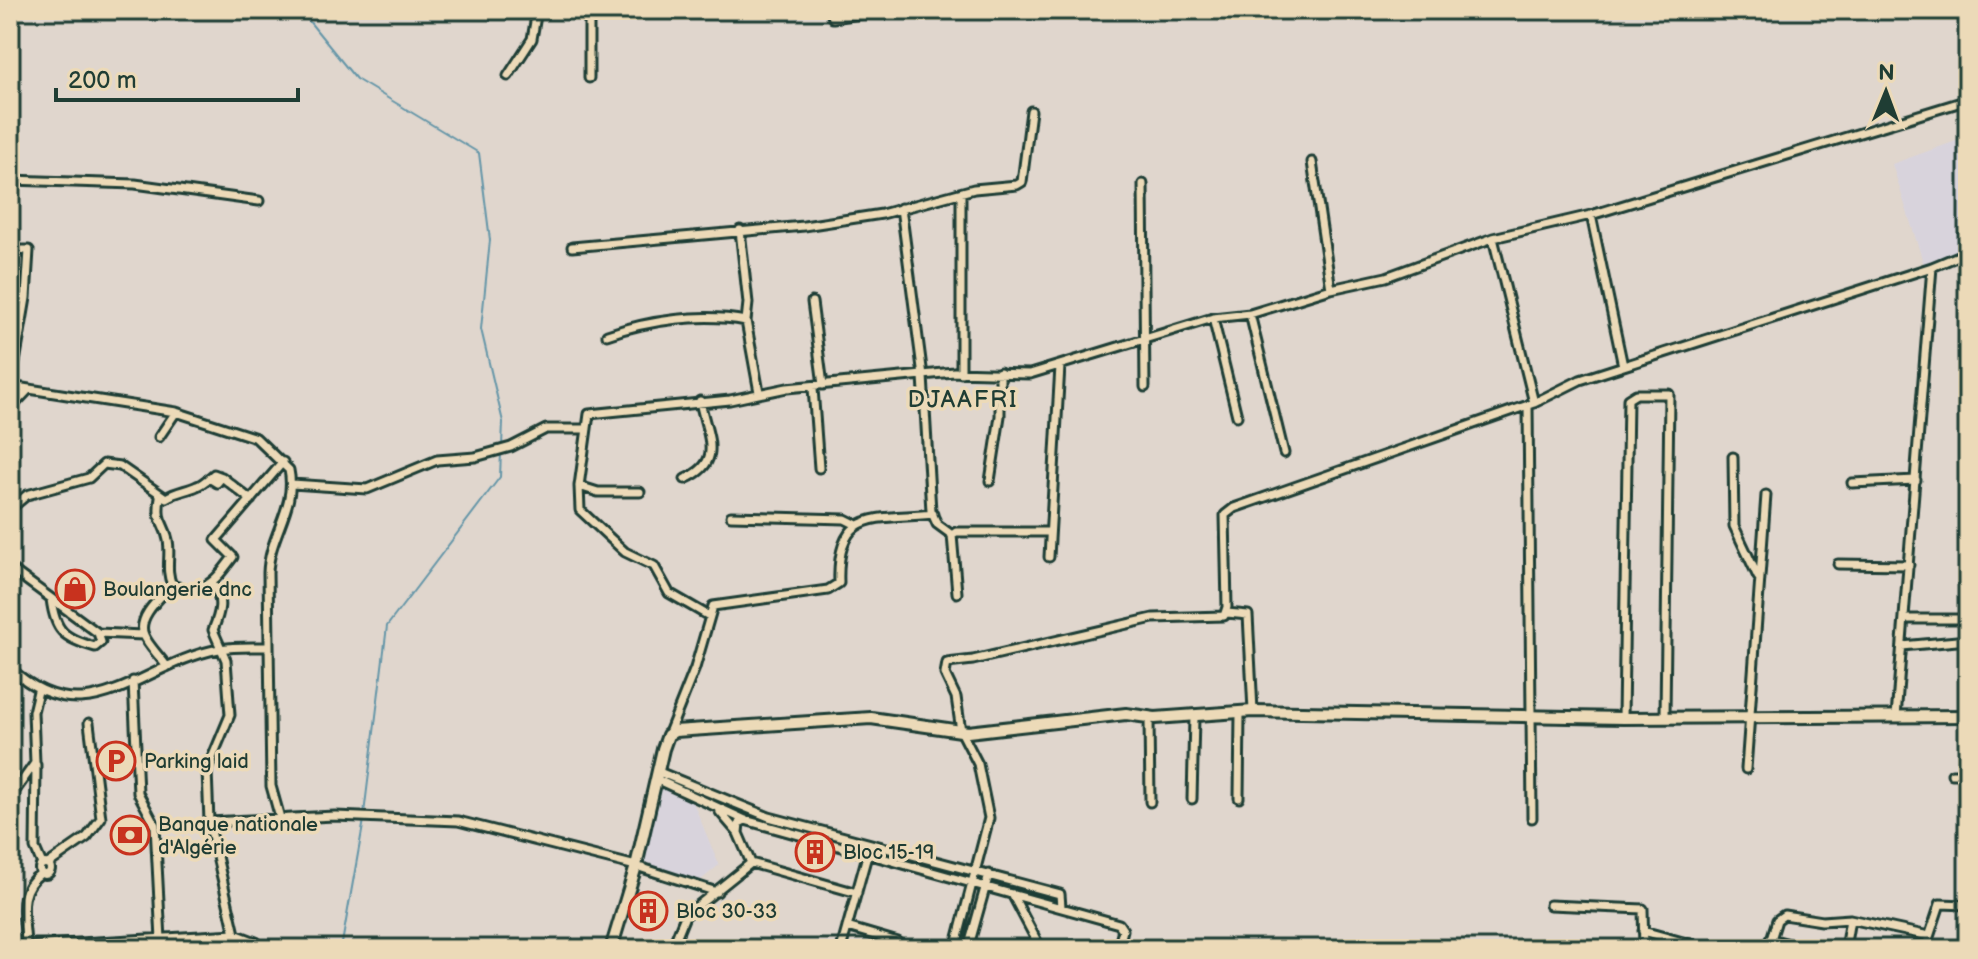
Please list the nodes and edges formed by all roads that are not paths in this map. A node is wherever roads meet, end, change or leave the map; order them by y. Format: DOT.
graph roads {
  1 [pos="537,10"];
  2 [pos="589,10"];
  3 [pos="830,10"];
  4 [pos="888,10"];
  5 [pos="1963,10"];
  6 [pos="1968,35"];
  7 [pos="508,76"];
  8 [pos="589,78"];
  9 [pos="1968,100"];
  10 [pos="1031,111"];
  11 [pos="1312,162"];
  12 [pos="10,180"];
  13 [pos="1143,184"];
  14 [pos="961,193"];
  15 [pos="259,201"];
  16 [pos="901,208"];
  17 [pos="1591,215"];
  18 [pos="740,230"];
  19 [pos="1493,238"];
  20 [pos="572,247"];
  21 [pos="10,250"];
  22 [pos="1968,252"];
  23 [pos="1932,267"];
  24 [pos="1331,289"];
  25 [pos="10,298"];
  26 [pos="26,298"];
  27 [pos="812,302"];
  28 [pos="1250,314"];
  29 [pos="1213,318"];
  30 [pos="746,321"];
  31 [pos="607,335"];
  32 [pos="1144,340"];
  33 [pos="1060,366"];
  34 [pos="1623,366"];
  35 [pos="1000,372"];
  36 [pos="961,373"];
  37 [pos="923,376"];
  38 [pos="823,385"];
  39 [pos="10,386"];
  40 [pos="1145,387"];
  41 [pos="813,388"];
  42 [pos="28,390"];
  43 [pos="759,392"];
  44 [pos="700,401"];
  45 [pos="1531,404"];
  46 [pos="10,409"];
  47 [pos="176,412"];
  48 [pos="1237,416"];
  49 [pos="587,429"];
  50 [pos="159,437"];
  51 [pos="1284,453"];
  52 [pos="1733,457"];
  53 [pos="283,462"];
  54 [pos="819,468"];
  55 [pos="685,479"];
  56 [pos="1916,480"];
  57 [pos="990,481"];
  58 [pos="1852,483"];
  59 [pos="292,484"];
  60 [pos="579,486"];
  61 [pos="640,492"];
  62 [pos="1766,495"];
  63 [pos="160,497"];
  64 [pos="251,500"];
  65 [pos="10,509"];
  66 [pos="933,514"];
  67 [pos="731,516"];
  68 [pos="855,524"];
  69 [pos="1050,532"];
  70 [pos="952,535"];
  71 [pos="1049,557"];
  72 [pos="1838,564"];
  73 [pos="1909,565"];
  74 [pos="10,568"];
  75 [pos="1758,577"];
  76 [pos="213,584"];
  77 [pos="172,585"];
  78 [pos="957,593"];
  79 [pos="51,599"];
  80 [pos="1227,613"];
  81 [pos="709,616"];
  82 [pos="1904,619"];
  83 [pos="1958,619"];
  84 [pos="98,633"];
  85 [pos="143,635"];
  86 [pos="1968,640"];
  87 [pos="1902,646"];
  88 [pos="268,647"];
  89 [pos="219,648"];
  90 [pos="167,667"];
  91 [pos="12,674"];
  92 [pos="133,681"];
  93 [pos="38,691"];
  94 [pos="1253,711"];
  95 [pos="1240,714"];
  96 [pos="1665,716"];
  97 [pos="1968,716"];
  98 [pos="1530,717"];
  99 [pos="1747,717"];
  100 [pos="1896,717"];
  101 [pos="1194,718"];
  102 [pos="1623,718"];
  103 [pos="1149,719"];
  104 [pos="89,723"];
  105 [pos="961,731"];
  106 [pos="668,735"];
  107 [pos="35,763"];
  108 [pos="1746,769"];
  109 [pos="1952,774"];
  110 [pos="1968,774"];
  111 [pos="659,776"];
  112 [pos="10,798"];
  113 [pos="1239,798"];
  114 [pos="1192,799"];
  115 [pos="705,802"];
  116 [pos="1150,802"];
  117 [pos="280,818"];
  118 [pos="1532,818"];
  119 [pos="745,820"];
  120 [pos="209,822"];
  121 [pos="738,833"];
  122 [pos="868,852"];
  123 [pos="751,863"];
  124 [pos="636,866"];
  125 [pos="44,867"];
  126 [pos="976,871"];
  127 [pos="989,874"];
  128 [pos="973,882"];
  129 [pos="985,886"];
  130 [pos="717,892"];
  131 [pos="857,893"];
  132 [pos="1012,894"];
  133 [pos="1550,905"];
  134 [pos="1968,905"];
  135 [pos="1061,907"];
  136 [pos="1850,919"];
  137 [pos="847,927"];
  138 [pos="1643,931"];
  139 [pos="235,934"];
  140 [pos="1929,936"];
  141 [pos="1770,939"];
  142 [pos="161,940"];
  143 [pos="898,942"];
  144 [pos="26,945"];
  145 [pos="142,945"];
  146 [pos="10,947"];
  147 [pos="263,949"];
  148 [pos="611,949"];
  149 [pos="674,949"];
  150 [pos="841,949"];
  151 [pos="955,949"];
  152 [pos="968,949"];
  153 [pos="1041,949"];
  154 [pos="1118,949"];
  155 [pos="1644,949"];
  156 [pos="1708,949"];
  157 [pos="1768,949"];
  158 [pos="1809,949"];
  159 [pos="1845,949"];
  160 [pos="1925,949"];
  1 -- 7 [label="street"];
  2 -- 8 [label="street"];
  3 -- 4 [label="street"];
  5 -- 6 [label="street"];
  9 -- 17 [label="street"];
  10 -- 14 [label="street"];
  11 -- 24 [label="street"];
  12 -- 15 [label="street"];
  13 -- 32 [label="street"];
  14 -- 16 [label="street"];
  14 -- 36 [label="street"];
  16 -- 18 [label="street"];
  16 -- 37 [label="street"];
  17 -- 19 [label="street"];
  17 -- 34 [label="street"];
  18 -- 20 [label="street"];
  18 -- 30 [label="street"];
  19 -- 24 [label="street"];
  19 -- 45 [label="street"];
  21 -- 26 [label="street"];
  22 -- 23 [label="street"];
  23 -- 34 [label="street"];
  23 -- 56 [label="street"];
  24 -- 28 [label="street"];
  25 -- 26 [label="street"];
  26 -- 39 [label="street"];
  27 -- 38 [label="street"];
  28 -- 29 [label="street"];
  28 -- 51 [label="street"];
  29 -- 32 [label="street"];
  29 -- 48 [label="street"];
  30 -- 31 [label="street"];
  30 -- 43 [label="street"];
  32 -- 33 [label="street"];
  32 -- 40 [label="street"];
  33 -- 35 [label="street"];
  33 -- 69 [label="street"];
  34 -- 45 [label="street"];
  35 -- 36 [label="street"];
  35 -- 57 [label="street"];
  36 -- 37 [label="street"];
  37 -- 38 [label="street"];
  37 -- 66 [label="street"];
  38 -- 41 [label="street"];
  39 -- 42 [label="street"];
  41 -- 43 [label="street"];
  41 -- 54 [label="street"];
  42 -- 46 [label="street"];
  42 -- 47 [label="street"];
  43 -- 44 [label="street"];
  44 -- 49 [label="street"];
  44 -- 55 [label="street"];
  45 -- 80 [label="street"];
  45 -- 98 [label="street"];
  47 -- 50 [label="street"];
  47 -- 53 [label="street"];
  49 -- 59 [label="street"];
  49 -- 60 [label="street"];
  52 -- 75 [label="street"];
  53 -- 59 [label="street"];
  53 -- 64 [label="street"];
  56 -- 58 [label="street"];
  56 -- 73 [label="street"];
  59 -- 88 [label="street"];
  60 -- 61 [label="street"];
  60 -- 81 [label="street"];
  62 -- 75 [label="street"];
  63 -- 64 [label="street"];
  63 -- 65 [label="street"];
  63 -- 77 [label="street"];
  64 -- 76 [label="street"];
  66 -- 68 [label="street"];
  66 -- 70 [label="street"];
  67 -- 68 [label="street"];
  68 -- 81 [label="street"];
  69 -- 70 [label="street"];
  69 -- 71 [label="street"];
  70 -- 78 [label="street"];
  72 -- 73 [label="street"];
  73 -- 82 [label="street"];
  74 -- 79 [label="street"];
  75 -- 99 [label="street"];
  76 -- 77 [label="street"];
  76 -- 89 [label="street"];
  77 -- 85 [label="street"];
  79 -- 84 [label="street"];
  79 -- 84 [label="street"];
  80 -- 94 [label="street"];
  80 -- 105 [label="street"];
  81 -- 106 [label="street"];
  82 -- 83 [label="street"];
  82 -- 87 [label="street"];
  84 -- 85 [label="street"];
  85 -- 90 [label="street"];
  86 -- 87 [label="street"];
  87 -- 100 [label="street"];
  88 -- 89 [label="street"];
  88 -- 117 [label="street"];
  89 -- 90 [label="street"];
  89 -- 120 [label="street"];
  90 -- 92 [label="street"];
  91 -- 93 [label="street"];
  92 -- 93 [label="street"];
  92 -- 142 [label="street"];
  93 -- 107 [label="street"];
  94 -- 95 [label="street"];
  94 -- 98 [label="street"];
  95 -- 101 [label="street"];
  95 -- 113 [label="street"];
  96 -- 99 [label="street"];
  96 -- 102 [label="street"];
  96 -- 102 [label="street"];
  97 -- 100 [label="street"];
  98 -- 102 [label="street"];
  98 -- 118 [label="street"];
  99 -- 100 [label="street"];
  99 -- 108 [label="street"];
  101 -- 103 [label="street"];
  101 -- 114 [label="street"];
  103 -- 105 [label="street"];
  103 -- 116 [label="street"];
  104 -- 125 [label="street"];
  105 -- 106 [label="street"];
  105 -- 126 [label="street"];
  106 -- 111 [label="street"];
  107 -- 112 [label="street"];
  107 -- 125 [label="street"];
  109 -- 110 [label="street"];
  111 -- 115 [label="street"];
  111 -- 124 [label="street"];
  111 -- 126 [label="street"];
  115 -- 119 [label="street"];
  115 -- 121 [label="street"];
  117 -- 120 [label="street"];
  117 -- 124 [label="street"];
  119 -- 121 [label="street"];
  119 -- 122 [label="street"];
  120 -- 139 [label="street"];
  121 -- 123 [label="street"];
  122 -- 128 [label="street"];
  122 -- 131 [label="street"];
  123 -- 130 [label="street"];
  123 -- 131 [label="street"];
  124 -- 130 [label="street"];
  124 -- 148 [label="street"];
  125 -- 144 [label="street"];
  126 -- 127 [label="street"];
  126 -- 128 [label="street"];
  127 -- 129 [label="street"];
  127 -- 135 [label="street"];
  128 -- 129 [label="street"];
  128 -- 151 [label="street"];
  129 -- 132 [label="street"];
  129 -- 152 [label="street"];
  130 -- 149 [label="street"];
  131 -- 137 [label="street"];
  132 -- 135 [label="street"];
  132 -- 153 [label="street"];
  133 -- 138 [label="street"];
  134 -- 140 [label="street"];
  135 -- 154 [label="street"];
  136 -- 140 [label="street"];
  136 -- 141 [label="street"];
  136 -- 159 [label="street"];
  137 -- 143 [label="street"];
  137 -- 150 [label="street"];
  138 -- 155 [label="street"];
  138 -- 156 [label="street"];
  139 -- 142 [label="street"];
  139 -- 147 [label="street"];
  140 -- 160 [label="street"];
  141 -- 157 [label="street"];
  141 -- 158 [label="street"];
  142 -- 145 [label="street"];
  144 -- 145 [label="street"];
  144 -- 146 [label="street"];
}
